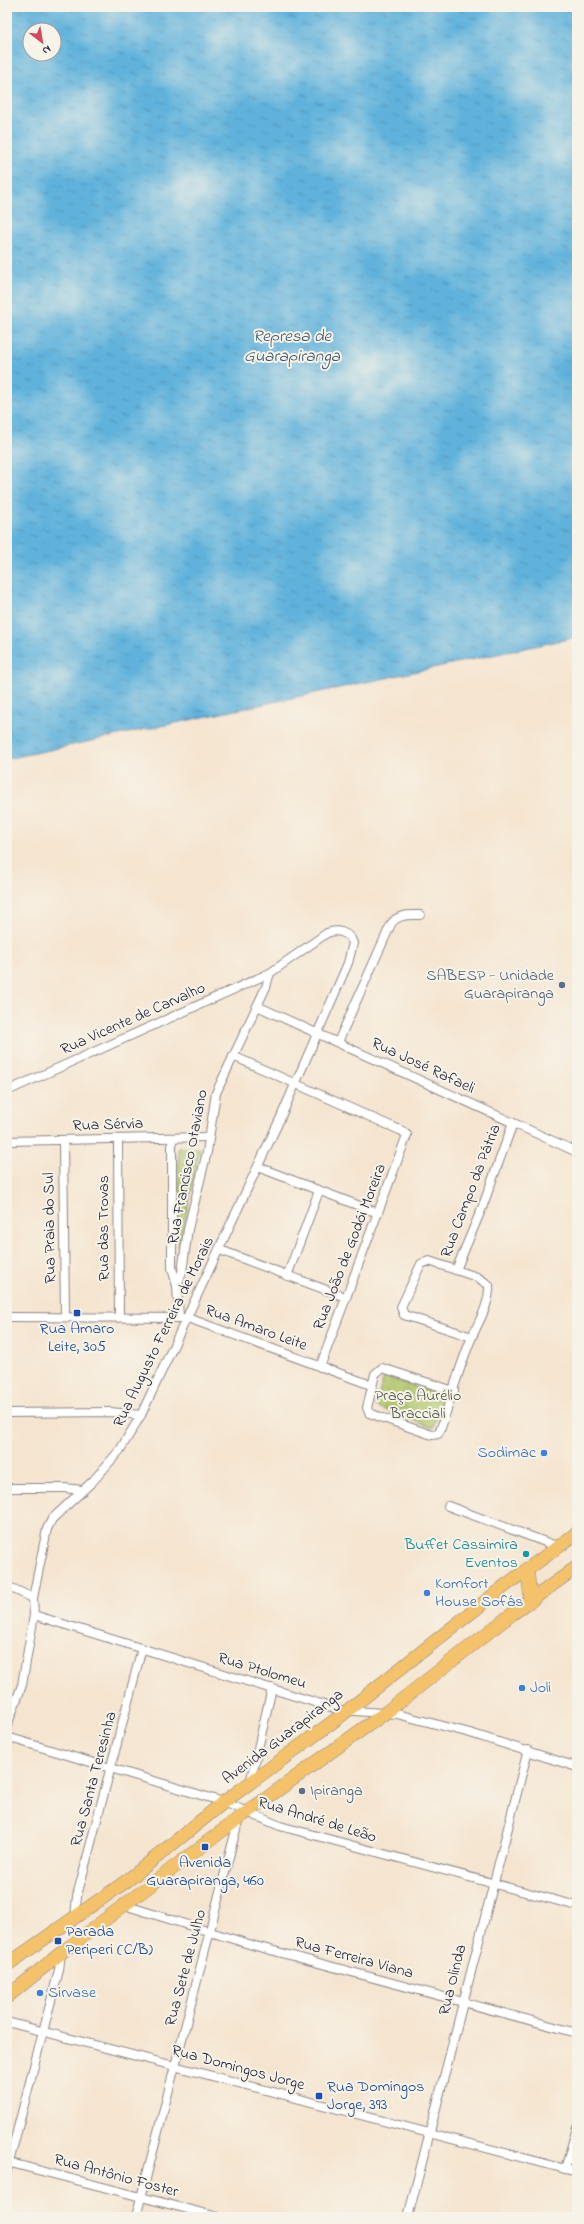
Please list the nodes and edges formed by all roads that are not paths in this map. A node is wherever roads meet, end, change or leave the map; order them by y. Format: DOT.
graph roads {
  1 [pos="420,915"];
  2 [pos="352,939"];
  3 [pos="270,973"];
  4 [pos="257,1006"];
  5 [pos="316,1032"];
  6 [pos="338,1042"];
  7 [pos="234,1056"];
  8 [pos="295,1084"];
  9 [pos="7,1091"];
  10 [pos="513,1123"];
  11 [pos="209,1137"];
  12 [pos="172,1138"];
  13 [pos="63,1140"];
  14 [pos="118,1140"];
  15 [pos="7,1141"];
  16 [pos="577,1152"];
  17 [pos="258,1167"];
  18 [pos="319,1191"];
  19 [pos="378,1213"];
  20 [pos="220,1250"];
  21 [pos="456,1270"];
  22 [pos="287,1276"];
  23 [pos="177,1286"];
  24 [pos="345,1297"];
  25 [pos="65,1316"];
  26 [pos="7,1317"];
  27 [pos="119,1317"];
  28 [pos="178,1318"];
  29 [pos="188,1318"];
  30 [pos="472,1337"];
  31 [pos="320,1367"];
  32 [pos="371,1385"];
  33 [pos="454,1391"];
  34 [pos="7,1413"];
  35 [pos="142,1415"];
  36 [pos="7,1488"];
  37 [pos="82,1490"];
  38 [pos="448,1506"];
  39 [pos="577,1533"];
  40 [pos="559,1547"];
  41 [pos="577,1567"];
  42 [pos="527,1570"];
  43 [pos="7,1586"];
  44 [pos="33,1598"];
  45 [pos="531,1602"];
  46 [pos="34,1616"];
  47 [pos="142,1648"];
  48 [pos="272,1688"];
  49 [pos="346,1711"];
  50 [pos="385,1712"];
  51 [pos="7,1726"];
  52 [pos="7,1736"];
  53 [pos="528,1750"];
  54 [pos="111,1767"];
  55 [pos="577,1767"];
  56 [pos="250,1783"];
  57 [pos="224,1802"];
  58 [pos="243,1816"];
  59 [pos="492,1884"];
  60 [pos="124,1905"];
  61 [pos="577,1906"];
  62 [pos="75,1918"];
  63 [pos="210,1932"];
  64 [pos="61,1953"];
  65 [pos="7,1966"];
  66 [pos="7,1997"];
  67 [pos="462,2002"];
  68 [pos="7,2022"];
  69 [pos="43,2031"];
  70 [pos="577,2033"];
  71 [pos="175,2066"];
  72 [pos="577,2128"];
  73 [pos="430,2132"];
  74 [pos="8,2165"];
  75 [pos="565,2169"];
  76 [pos="577,2172"];
  77 [pos="141,2198"];
  78 [pos="136,2217"];
  79 [pos="218,2217"];
  80 [pos="408,2217"];
  1 -- 6 [label="street"];
  2 -- 3 [label="street, Rua Vicente de Carvalho"];
  2 -- 5 [label="street, Rua Augusto Ferreira de Morais"];
  3 -- 4 [label="street, Rua Francisco Otaviano"];
  3 -- 9 [label="street, Rua Vicente de Carvalho"];
  4 -- 5 [label="street, Rua José Rafaeli"];
  4 -- 7 [label="street, Rua Francisco Otaviano"];
  5 -- 6 [label="street, Rua José Rafaeli"];
  5 -- 8 [label="street, Rua Augusto Ferreira de Morais"];
  6 -- 10 [label="street, Rua José Rafaeli"];
  7 -- 8 [label="street"];
  7 -- 11 [label="street, Rua Francisco Otaviano"];
  8 -- 17 [label="street, Rua Augusto Ferreira de Morais"];
  8 -- 19 [label="street, Rua João de Godói Moreira"];
  10 -- 16 [label="street, Rua José Rafaeli"];
  10 -- 21 [label="street, Rua Campo da Pátria"];
  11 -- 12 [label="street, Rua Sérvia"];
  11 -- 23 [label="street, Rua Francisco Otaviano"];
  12 -- 14 [label="street, Rua Sérvia"];
  12 -- 23 [label="street"];
  13 -- 14 [label="street, Rua Sérvia"];
  13 -- 15 [label="street, Rua Sérvia"];
  13 -- 25 [label="street, Rua Praia do Sul"];
  14 -- 27 [label="street, Rua das Trovas"];
  17 -- 18 [label="street"];
  17 -- 20 [label="street, Rua Augusto Ferreira de Morais"];
  18 -- 19 [label="street"];
  18 -- 22 [label="street"];
  19 -- 24 [label="street, Rua João de Godói Moreira"];
  20 -- 22 [label="street"];
  20 -- 29 [label="street, Rua Augusto Ferreira de Morais"];
  21 -- 30 [label="street"];
  21 -- 30 [label="street"];
  22 -- 24 [label="street"];
  23 -- 28 [label="street, Rua Francisco Otaviano"];
  24 -- 31 [label="street, Rua João de Godói Moreira"];
  25 -- 26 [label="street, Rua Amaro Leite"];
  25 -- 27 [label="street, Rua Amaro Leite"];
  27 -- 28 [label="street, Rua Amaro Leite"];
  28 -- 29 [label="street, Rua Amaro Leite"];
  29 -- 31 [label="street, Rua Amaro Leite"];
  29 -- 35 [label="street, Rua Augusto Ferreira de Morais"];
  30 -- 33 [label="street"];
  31 -- 32 [label="street, Rua Amaro Leite"];
  32 -- 33 [label="street"];
  32 -- 33 [label="street"];
  34 -- 35 [label="street"];
  35 -- 37 [label="street, Rua Augusto Ferreira de Morais"];
  36 -- 37 [label="street"];
  37 -- 44 [label="street, Rua Augusto Ferreira de Morais"];
  38 -- 40 [label="street"];
  39 -- 40 [label="main road, Avenida Guarapiranga"];
  40 -- 42 [label="main road, Avenida Guarapiranga"];
  41 -- 45 [label="main road"];
  42 -- 45 [label="main road"];
  42 -- 49 [label="main road, Avenida Guarapiranga"];
  43 -- 44 [label="street"];
  44 -- 46 [label="street, Rua Augusto Ferreira de Morais"];
  45 -- 50 [label="main road"];
  46 -- 47 [label="street, Rua Ptolomeu"];
  46 -- 51 [label="street, Rua Augusto Ferreira de Morais"];
  47 -- 48 [label="street, Rua Ptolomeu"];
  47 -- 54 [label="street, Rua Santa Teresinha"];
  48 -- 49 [label="street, Rua Ptolomeu"];
  48 -- 56 [label="street"];
  49 -- 50 [label="street, Rua Ptolomeu"];
  49 -- 56 [label="main road, Avenida Guarapiranga"];
  50 -- 53 [label="street, Rua Ptolomeu"];
  50 -- 58 [label="main road"];
  52 -- 54 [label="street, Rua André de Leão"];
  53 -- 55 [label="street, Rua Ptolomeu"];
  53 -- 59 [label="street, Rua Olinda"];
  54 -- 57 [label="street, Rua André de Leão"];
  54 -- 62 [label="street, Rua Santa Teresinha"];
  56 -- 57 [label="main road, Avenida Guarapiranga"];
  57 -- 58 [label="street, Rua André de Leão"];
  57 -- 62 [label="main road, Avenida Guarapiranga"];
  58 -- 59 [label="street, Rua André de Leão"];
  58 -- 60 [label="main road"];
  58 -- 63 [label="street, Rua Sete de Julho"];
  59 -- 61 [label="street, Rua André de Leão"];
  59 -- 67 [label="street, Rua Olinda"];
  60 -- 63 [label="street, Rua Ferreira Viana"];
  60 -- 64 [label="main road"];
  62 -- 65 [label="main road, Avenida Guarapiranga"];
  63 -- 67 [label="street, Rua Ferreira Viana"];
  63 -- 71 [label="street, Rua Sete de Julho"];
  64 -- 66 [label="main road"];
  64 -- 69 [label="street"];
  67 -- 70 [label="street, Rua Ferreira Viana"];
  67 -- 73 [label="street, Rua Olinda"];
  68 -- 69 [label="street, Rua Domingos Jorge"];
  69 -- 71 [label="street, Rua Domingos Jorge"];
  69 -- 74 [label="street"];
  71 -- 73 [label="street, Rua Domingos Jorge"];
  71 -- 77 [label="street, Rua Sete de Julho"];
  72 -- 75 [label="street"];
  73 -- 75 [label="street, Rua Domingos Jorge"];
  73 -- 80 [label="street, Rua Olinda"];
  74 -- 77 [label="street, Rua Antônio Foster"];
  75 -- 76 [label="street, Rua Domingos Jorge"];
  77 -- 78 [label="street, Rua Sete de Julho"];
  77 -- 79 [label="street, Rua Antônio Foster"];
}
